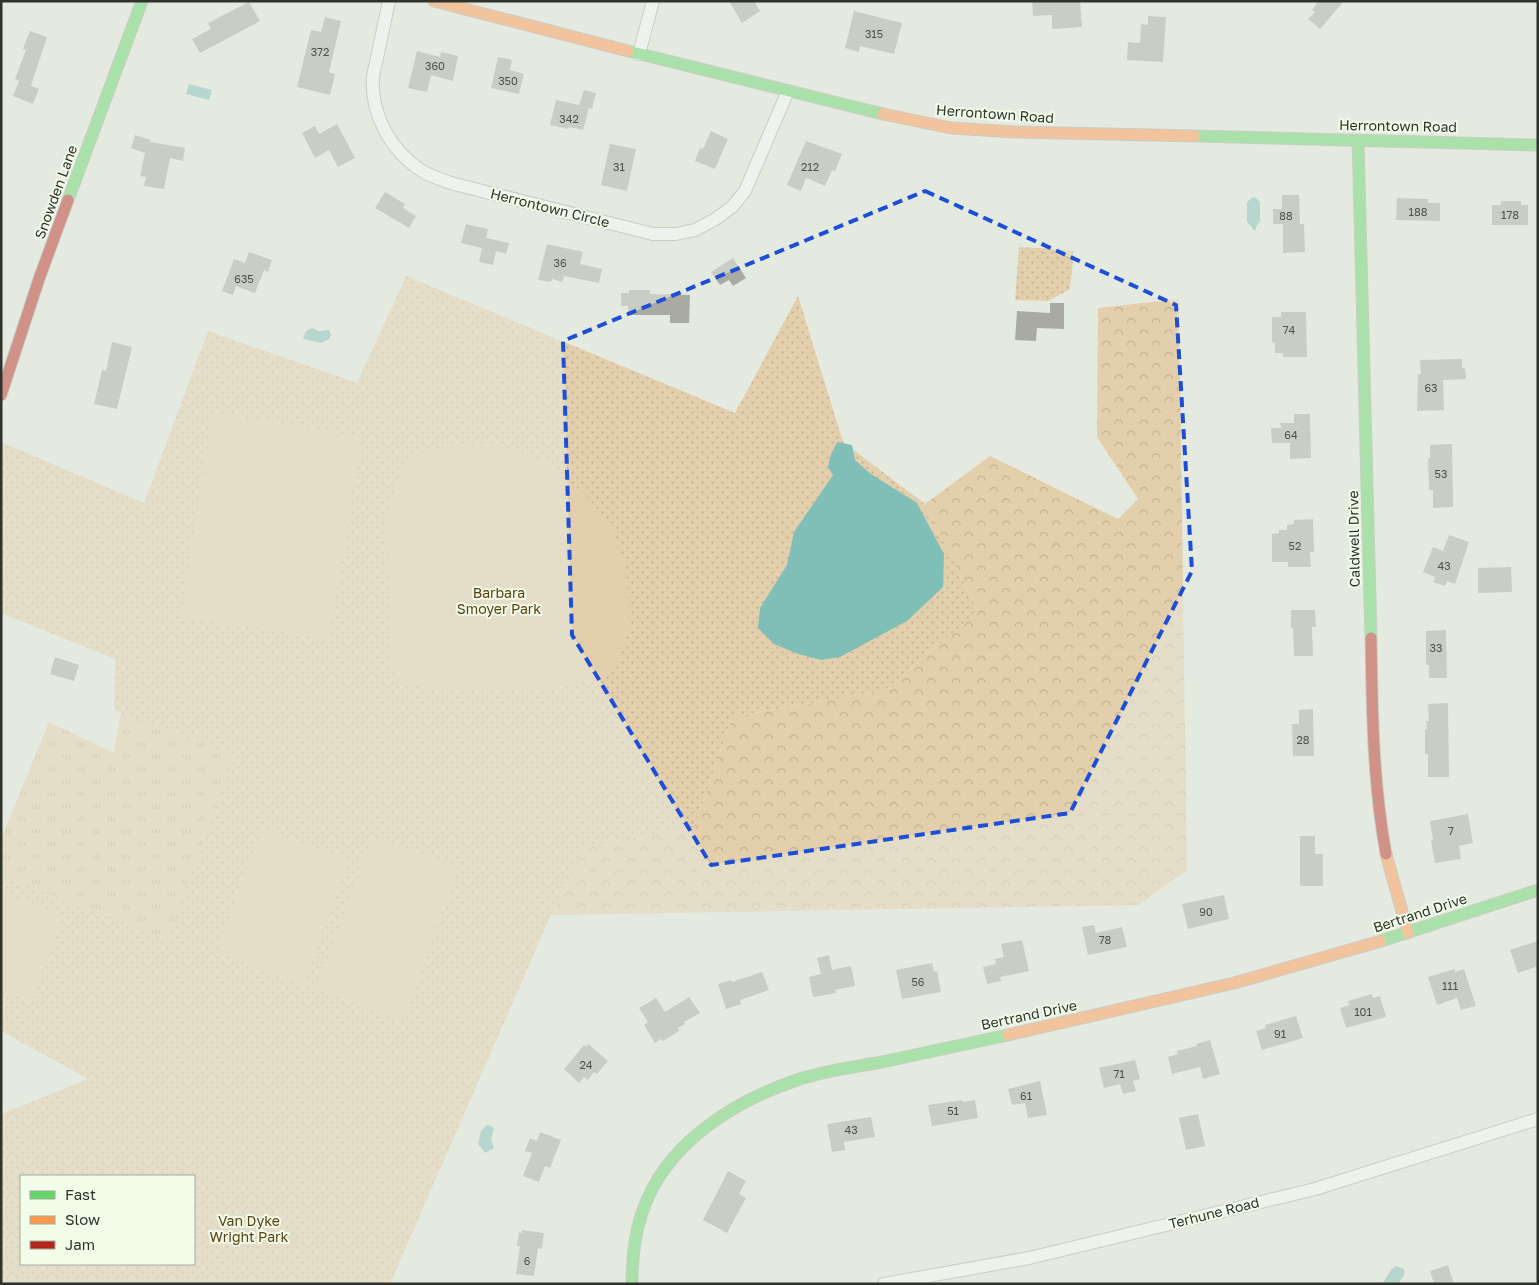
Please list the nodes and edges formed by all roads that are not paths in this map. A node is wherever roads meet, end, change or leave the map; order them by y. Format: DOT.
graph roads {
  1 [pos="142,1"];
  2 [pos="389,1"];
  3 [pos="434,1"];
  4 [pos="654,1"];
  5 [pos="639,54"];
  6 [pos="788,91"];
  7 [pos="1358,140"];
  8 [pos="1538,145"];
  9 [pos="1,395"];
  10 [pos="1538,890"];
  11 [pos="1408,933"];
  12 [pos="1538,1119"];
  13 [pos="632,1284"];
  14 [pos="884,1284"];
  1 -- 9 [label="street, Snowden Lane"];
  2 -- 6 [label="street, Herrontown Circle"];
  3 -- 5 [label="street, Herrontown Road"];
  4 -- 5 [label="street"];
  5 -- 6 [label="street, Herrontown Road"];
  6 -- 7 [label="street, Herrontown Road"];
  7 -- 8 [label="street, Herrontown Road"];
  7 -- 11 [label="street, Caldwell Drive"];
  10 -- 11 [label="street, Bertrand Drive"];
  11 -- 13 [label="street, Bertrand Drive"];
  12 -- 14 [label="street, Terhune Road"];
}
